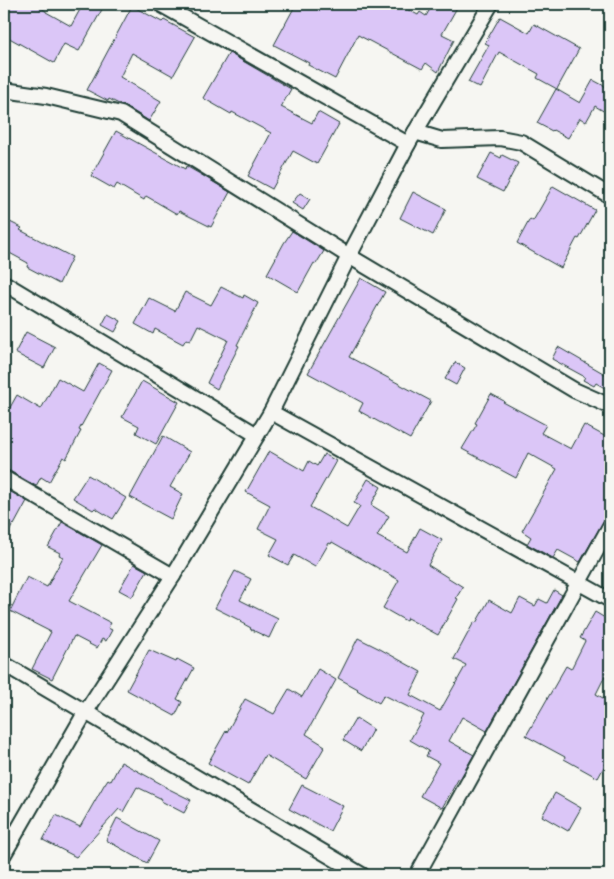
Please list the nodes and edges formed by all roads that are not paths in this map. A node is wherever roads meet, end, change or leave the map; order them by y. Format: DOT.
graph roads {
  1 [pos="160,4"];
  2 [pos="491,4"];
  3 [pos="4,90"];
  4 [pos="412,138"];
  5 [pos="610,196"];
  6 [pos="349,256"];
  7 [pos="4,282"];
  8 [pos="610,406"];
  9 [pos="270,412"];
  10 [pos="257,435"];
  11 [pos="4,478"];
  12 [pos="610,526"];
  13 [pos="173,576"];
  14 [pos="578,582"];
  15 [pos="610,600"];
  16 [pos="4,664"];
  17 [pos="85,713"];
  18 [pos="4,854"];
  19 [pos="362,875"];
  20 [pos="417,875"];
  1 -- 4 [label="street"];
  2 -- 4 [label="street"];
  3 -- 6 [label="street"];
  4 -- 5 [label="street"];
  4 -- 6 [label="street"];
  6 -- 8 [label="street"];
  6 -- 9 [label="street"];
  7 -- 10 [label="street"];
  9 -- 10 [label="street"];
  9 -- 14 [label="street"];
  10 -- 13 [label="street"];
  11 -- 13 [label="street"];
  12 -- 14 [label="street"];
  13 -- 17 [label="street"];
  14 -- 15 [label="street"];
  14 -- 20 [label="street"];
  16 -- 17 [label="street"];
  17 -- 18 [label="street"];
  17 -- 19 [label="street"];
}
